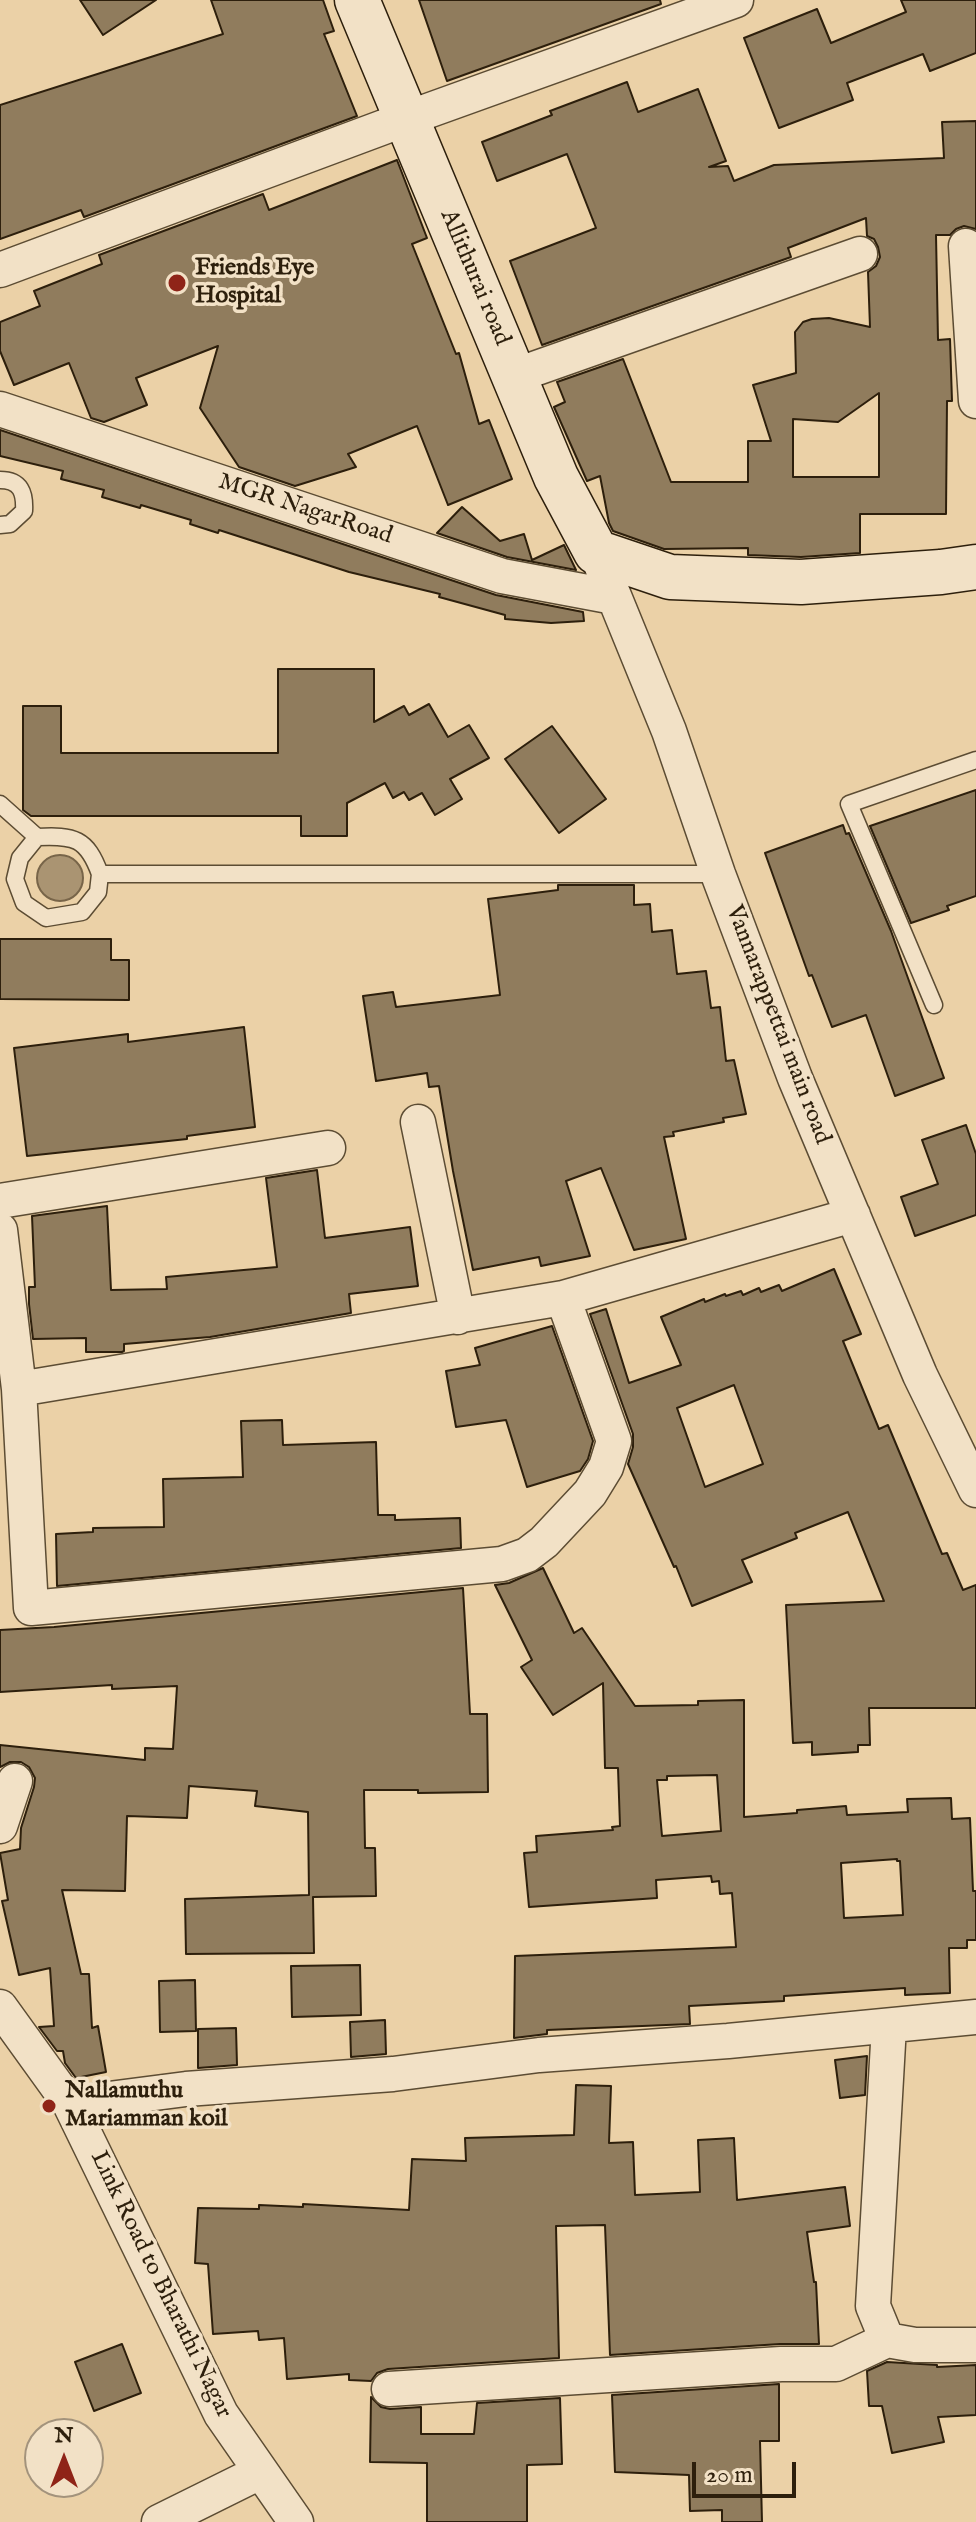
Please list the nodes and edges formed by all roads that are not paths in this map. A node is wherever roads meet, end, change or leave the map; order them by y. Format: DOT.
graph roads {
  1 [pos="357,0"];
  2 [pos="736,0"];
  3 [pos="408,118"];
  4 [pos="966,246"];
  5 [pos="860,254"];
  6 [pos="0,270"];
  7 [pos="514,376"];
  8 [pos="976,401"];
  9 [pos="0,409"];
  10 [pos="0,480"];
  11 [pos="0,525"];
  12 [pos="596,552"];
  13 [pos="976,567"];
  14 [pos="614,597"];
  15 [pos="976,760"];
  16 [pos="0,804"];
  17 [pos="37,837"];
  18 [pos="100,874"];
  19 [pos="718,874"];
  20 [pos="934,1005"];
  21 [pos="418,1122"];
  22 [pos="328,1148"];
  23 [pos="0,1201"];
  24 [pos="853,1215"];
  25 [pos="0,1230"];
  26 [pos="563,1298"];
  27 [pos="458,1317"];
  28 [pos="19,1389"];
  29 [pos="976,1490"];
  30 [pos="15,1608"];
  31 [pos="15,1781"];
  32 [pos="0,1826"];
  33 [pos="0,2007"];
  34 [pos="976,2017"];
  35 [pos="889,2026"];
  36 [pos="70,2104"];
  37 [pos="887,2340"];
  38 [pos="976,2345"];
  39 [pos="389,2389"];
  40 [pos="260,2472"];
  41 [pos="159,2522"];
  42 [pos="296,2522"];
  1 -- 3 [label="main road, Allithurai road"];
  2 -- 3 [label="street"];
  3 -- 6 [label="street"];
  3 -- 7 [label="main road, Allithurai road"];
  4 -- 8 [label="street"];
  5 -- 7 [label="street"];
  7 -- 12 [label="main road, Allithurai road"];
  9 -- 14 [label="street, MGR NagarRoad"];
  10 -- 11 [label="lane"];
  12 -- 13 [label="main road"];
  12 -- 14 [label="street, Vannarappettai main road"];
  14 -- 19 [label="street, Vannarappettai main road"];
  15 -- 20 [label="lane"];
  16 -- 17 [label="lane"];
  17 -- 18 [label="lane"];
  17 -- 18 [label="lane"];
  18 -- 19 [label="lane"];
  19 -- 24 [label="street, Vannarappettai main road"];
  21 -- 27 [label="street"];
  22 -- 23 [label="street"];
  24 -- 26 [label="street"];
  24 -- 29 [label="street, Vannarappettai main road"];
  25 -- 28 [label="street"];
  26 -- 27 [label="street"];
  26 -- 30 [label="street"];
  27 -- 28 [label="street"];
  28 -- 30 [label="street"];
  31 -- 32 [label="street"];
  33 -- 36 [label="street, Link Road to Bharathi Nagar"];
  34 -- 35 [label="street"];
  35 -- 36 [label="street"];
  35 -- 37 [label="street"];
  36 -- 40 [label="street, Link Road to Bharathi Nagar"];
  37 -- 38 [label="street"];
  37 -- 39 [label="street"];
  40 -- 41 [label="street"];
  40 -- 42 [label="street, Link Road to Bharathi Nagar"];
}
